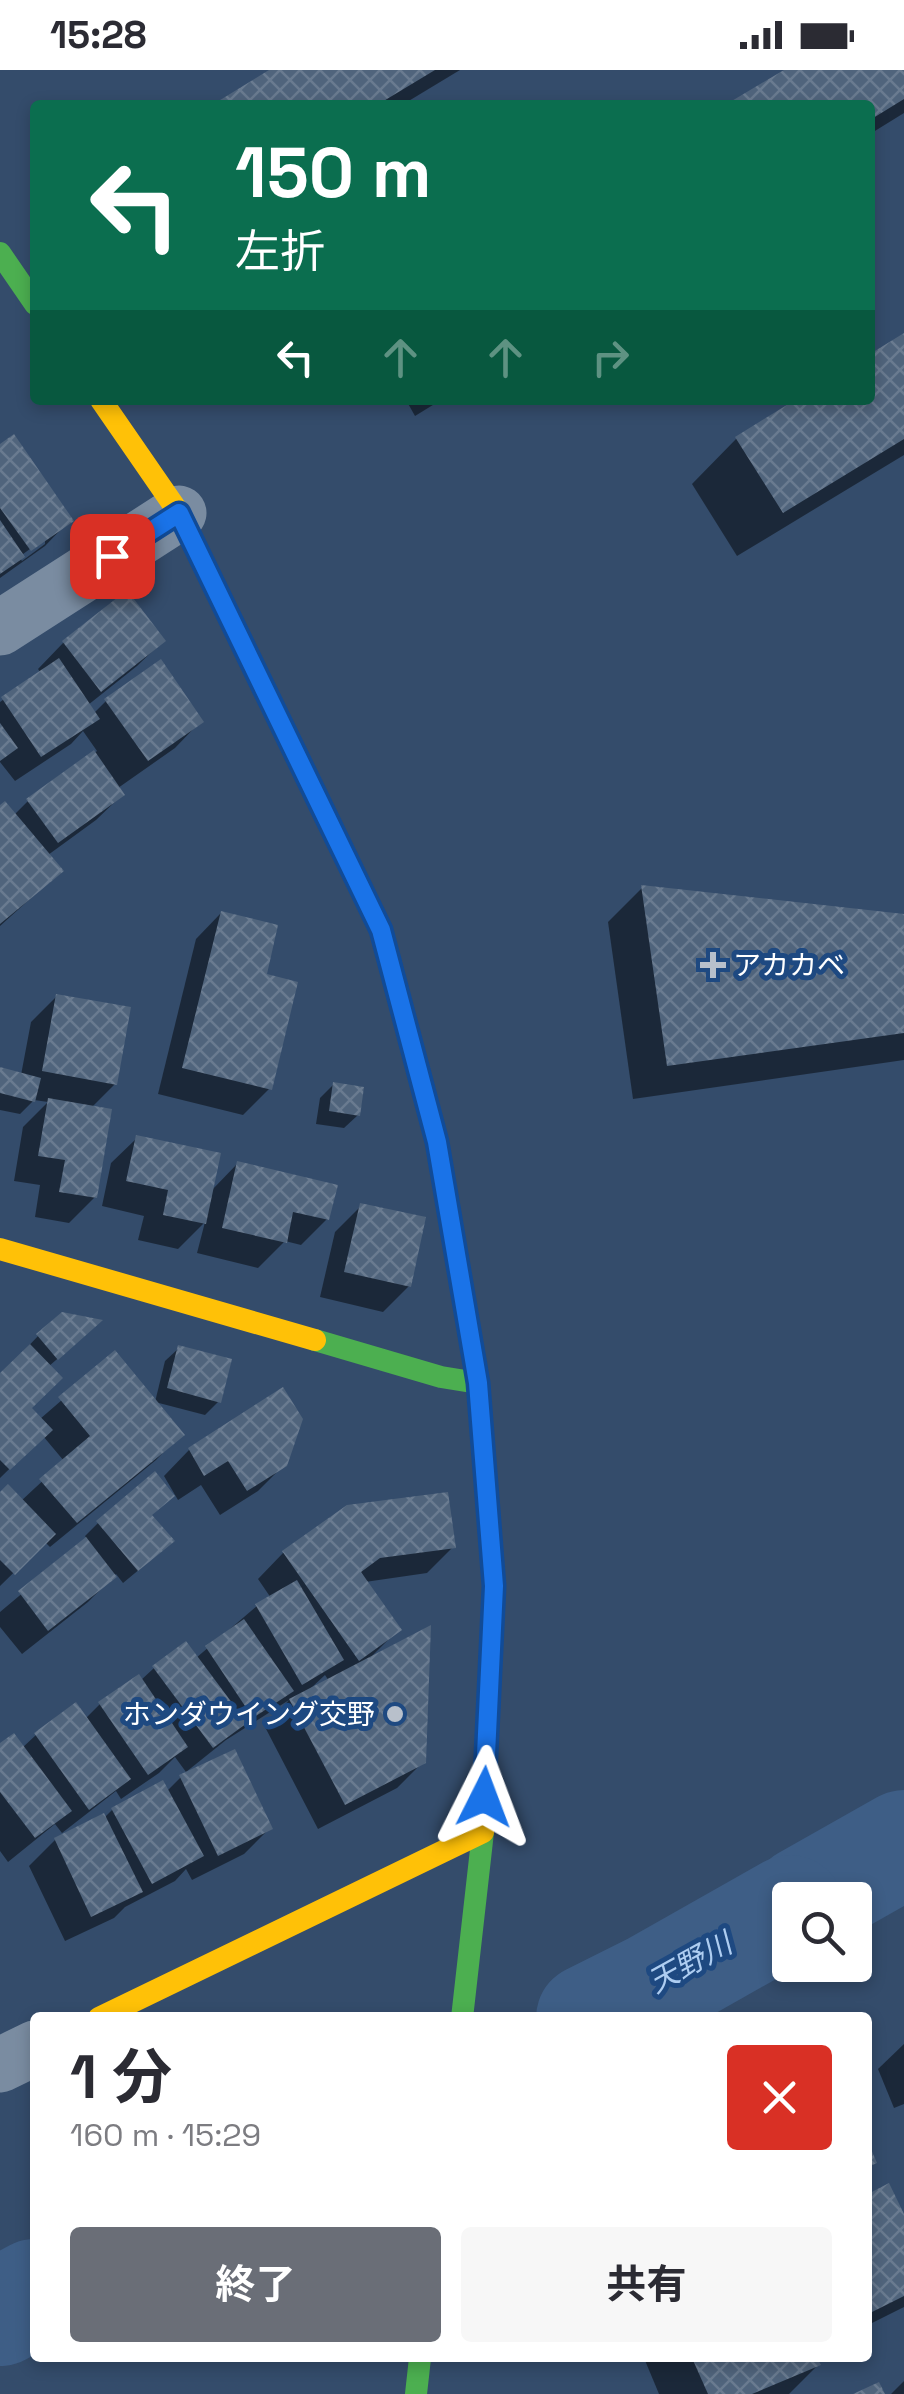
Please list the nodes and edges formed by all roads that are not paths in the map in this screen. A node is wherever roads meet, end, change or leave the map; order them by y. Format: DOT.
graph roads {
  1 [pos="0,253"];
  2 [pos="30,297"];
  3 [pos="105,405"];
  4 [pos="179,513"];
  5 [pos="0,628"];
  6 [pos="0,1249"];
  7 [pos="478,1383"];
  8 [pos="483,1832"];
  9 [pos="111,2012"];
  10 [pos="463,2012"];
  11 [pos="30,2050"];
  12 [pos="0,2064"];
  13 [pos="420,2362"];
  14 [pos="416,2394"];
  1 -- 2 [label="street"];
  3 -- 4 [label="street"];
  4 -- 5 [label="street"];
  4 -- 7 [label="street"];
  6 -- 7 [label="street"];
  7 -- 8 [label="street"];
  8 -- 9 [label="street"];
  8 -- 10 [label="street"];
  11 -- 12 [label="street"];
  13 -- 14 [label="street"];
}
